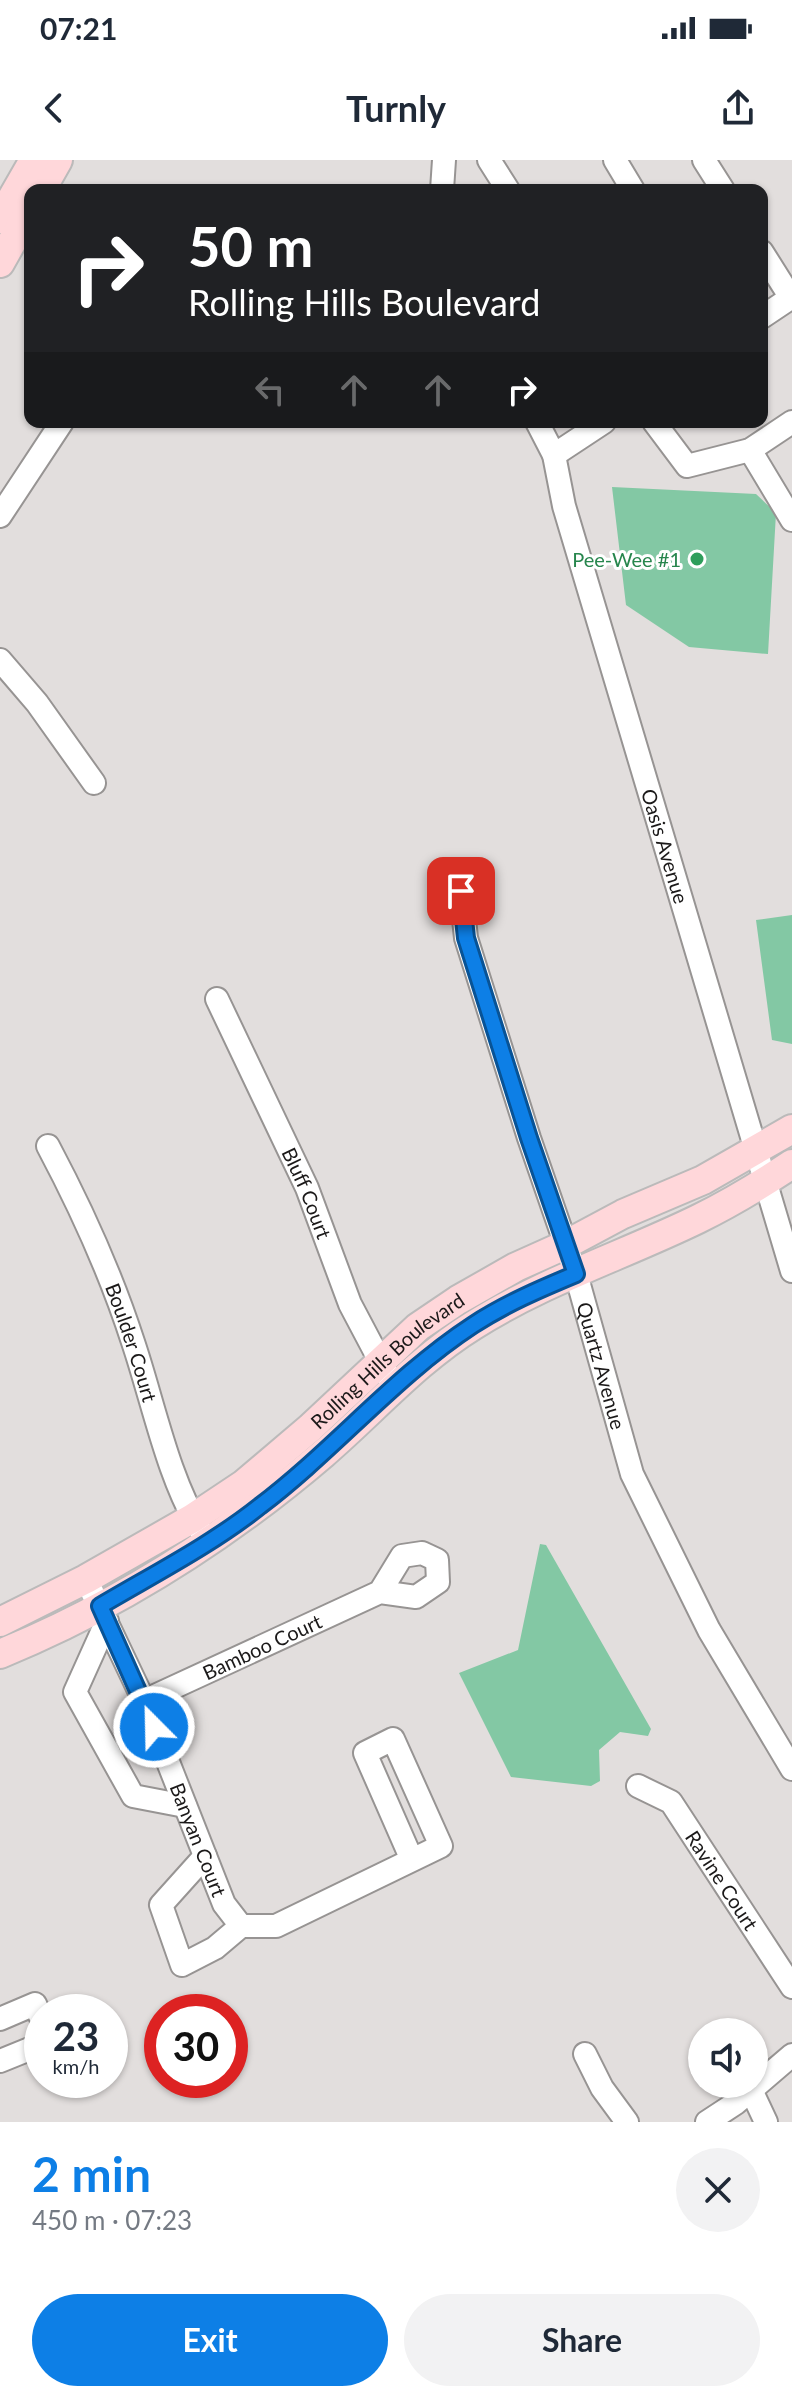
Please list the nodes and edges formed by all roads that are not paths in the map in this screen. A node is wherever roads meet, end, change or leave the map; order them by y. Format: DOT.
graph roads {
  1 [pos="34,160"];
  2 [pos="58,160"];
  3 [pos="444,160"];
  4 [pos="489,160"];
  5 [pos="615,160"];
  6 [pos="704,160"];
  7 [pos="44,184"];
  8 [pos="442,184"];
  9 [pos="504,184"];
  10 [pos="629,184"];
  11 [pos="719,184"];
  12 [pos="0,219"];
  13 [pos="24,221"];
  14 [pos="768,261"];
  15 [pos="0,263"];
  16 [pos="791,297"];
  17 [pos="768,313"];
  18 [pos="792,422"];
  19 [pos="58,428"];
  20 [pos="540,428"];
  21 [pos="595,428"];
  22 [pos="658,428"];
  23 [pos="750,450"];
  24 [pos="554,455"];
  25 [pos="0,516"];
  26 [pos="792,520"];
  27 [pos="0,660"];
  28 [pos="94,783"];
  29 [pos="461,891"];
  30 [pos="217,999"];
  31 [pos="792,1129"];
  32 [pos="48,1146"];
  33 [pos="756,1150"];
  34 [pos="792,1164"];
  35 [pos="765,1182"];
  36 [pos="565,1245"];
  37 [pos="792,1271"];
  38 [pos="576,1274"];
  39 [pos="379,1362"];
  40 [pos="394,1387"];
  41 [pos="193,1518"];
  42 [pos="208,1542"];
  43 [pos="86,1579"];
  44 [pos="380,1592"];
  45 [pos="103,1613"];
  46 [pos="0,1622"];
  47 [pos="0,1654"];
  48 [pos="144,1701"];
  49 [pos="792,1769"];
  50 [pos="638,1786"];
  51 [pos="185,1806"];
  52 [pos="205,1856"];
  53 [pos="412,1860"];
  54 [pos="241,1926"];
  55 [pos="792,1987"];
  56 [pos="24,2009"];
  57 [pos="0,2019"];
  58 [pos="24,2051"];
  59 [pos="585,2054"];
  60 [pos="792,2055"];
  61 [pos="0,2061"];
  62 [pos="768,2075"];
  63 [pos="740,2098"];
  64 [pos="755,2098"];
  65 [pos="627,2122"];
  66 [pos="707,2122"];
  67 [pos="766,2122"];
  1 -- 12 [label="main road"];
  2 -- 7 [label="main road"];
  3 -- 8 [label="street"];
  4 -- 9 [label="street"];
  5 -- 10 [label="street"];
  6 -- 11 [label="street"];
  13 -- 15 [label="main road"];
  14 -- 16 [label="street"];
  16 -- 17 [label="street"];
  18 -- 23 [label="street"];
  19 -- 25 [label="street"];
  20 -- 24 [label="street, Oasis Avenue"];
  21 -- 24 [label="street"];
  22 -- 23 [label="street"];
  23 -- 26 [label="street"];
  24 -- 33 [label="street, Oasis Avenue"];
  27 -- 28 [label="street"];
  29 -- 36 [label="street, Quartz Avenue"];
  30 -- 39 [label="street, Bluff Court"];
  31 -- 33 [label="main road, Rolling Hills Boulevard"];
  32 -- 41 [label="street, Boulder Court"];
  33 -- 35 [label="street, Oasis Avenue"];
  33 -- 36 [label="main road, Rolling Hills Boulevard"];
  34 -- 35 [label="main road, Rolling Hills Boulevard"];
  35 -- 37 [label="street, Oasis Avenue"];
  35 -- 38 [label="main road, Rolling Hills Boulevard"];
  36 -- 38 [label="street, Quartz Avenue"];
  36 -- 39 [label="main road, Rolling Hills Boulevard"];
  38 -- 40 [label="main road, Rolling Hills Boulevard"];
  38 -- 49 [label="street, Quartz Avenue"];
  39 -- 40 [label="street, Bluff Court"];
  39 -- 41 [label="main road, Rolling Hills Boulevard"];
  40 -- 42 [label="main road, Rolling Hills Boulevard"];
  41 -- 42 [label="street, Boulder Court"];
  41 -- 43 [label="main road, Rolling Hills Boulevard"];
  42 -- 45 [label="main road, Rolling Hills Boulevard"];
  43 -- 45 [label="street, Banyan Court"];
  43 -- 46 [label="main road, Rolling Hills Boulevard"];
  44 -- 48 [label="street, Bamboo Court"];
  45 -- 47 [label="main road, Rolling Hills Boulevard"];
  45 -- 48 [label="street, Banyan Court"];
  45 -- 51 [label="street"];
  48 -- 51 [label="street, Banyan Court"];
  50 -- 55 [label="street, Ravine Court"];
  51 -- 52 [label="street, Banyan Court"];
  52 -- 54 [label="street, Banyan Court"];
  52 -- 54 [label="street"];
  53 -- 53 [label="street"];
  53 -- 54 [label="street"];
  56 -- 57 [label="street"];
  58 -- 61 [label="street"];
  59 -- 65 [label="street"];
  60 -- 62 [label="street"];
  63 -- 66 [label="street"];
  64 -- 67 [label="street"];
}
